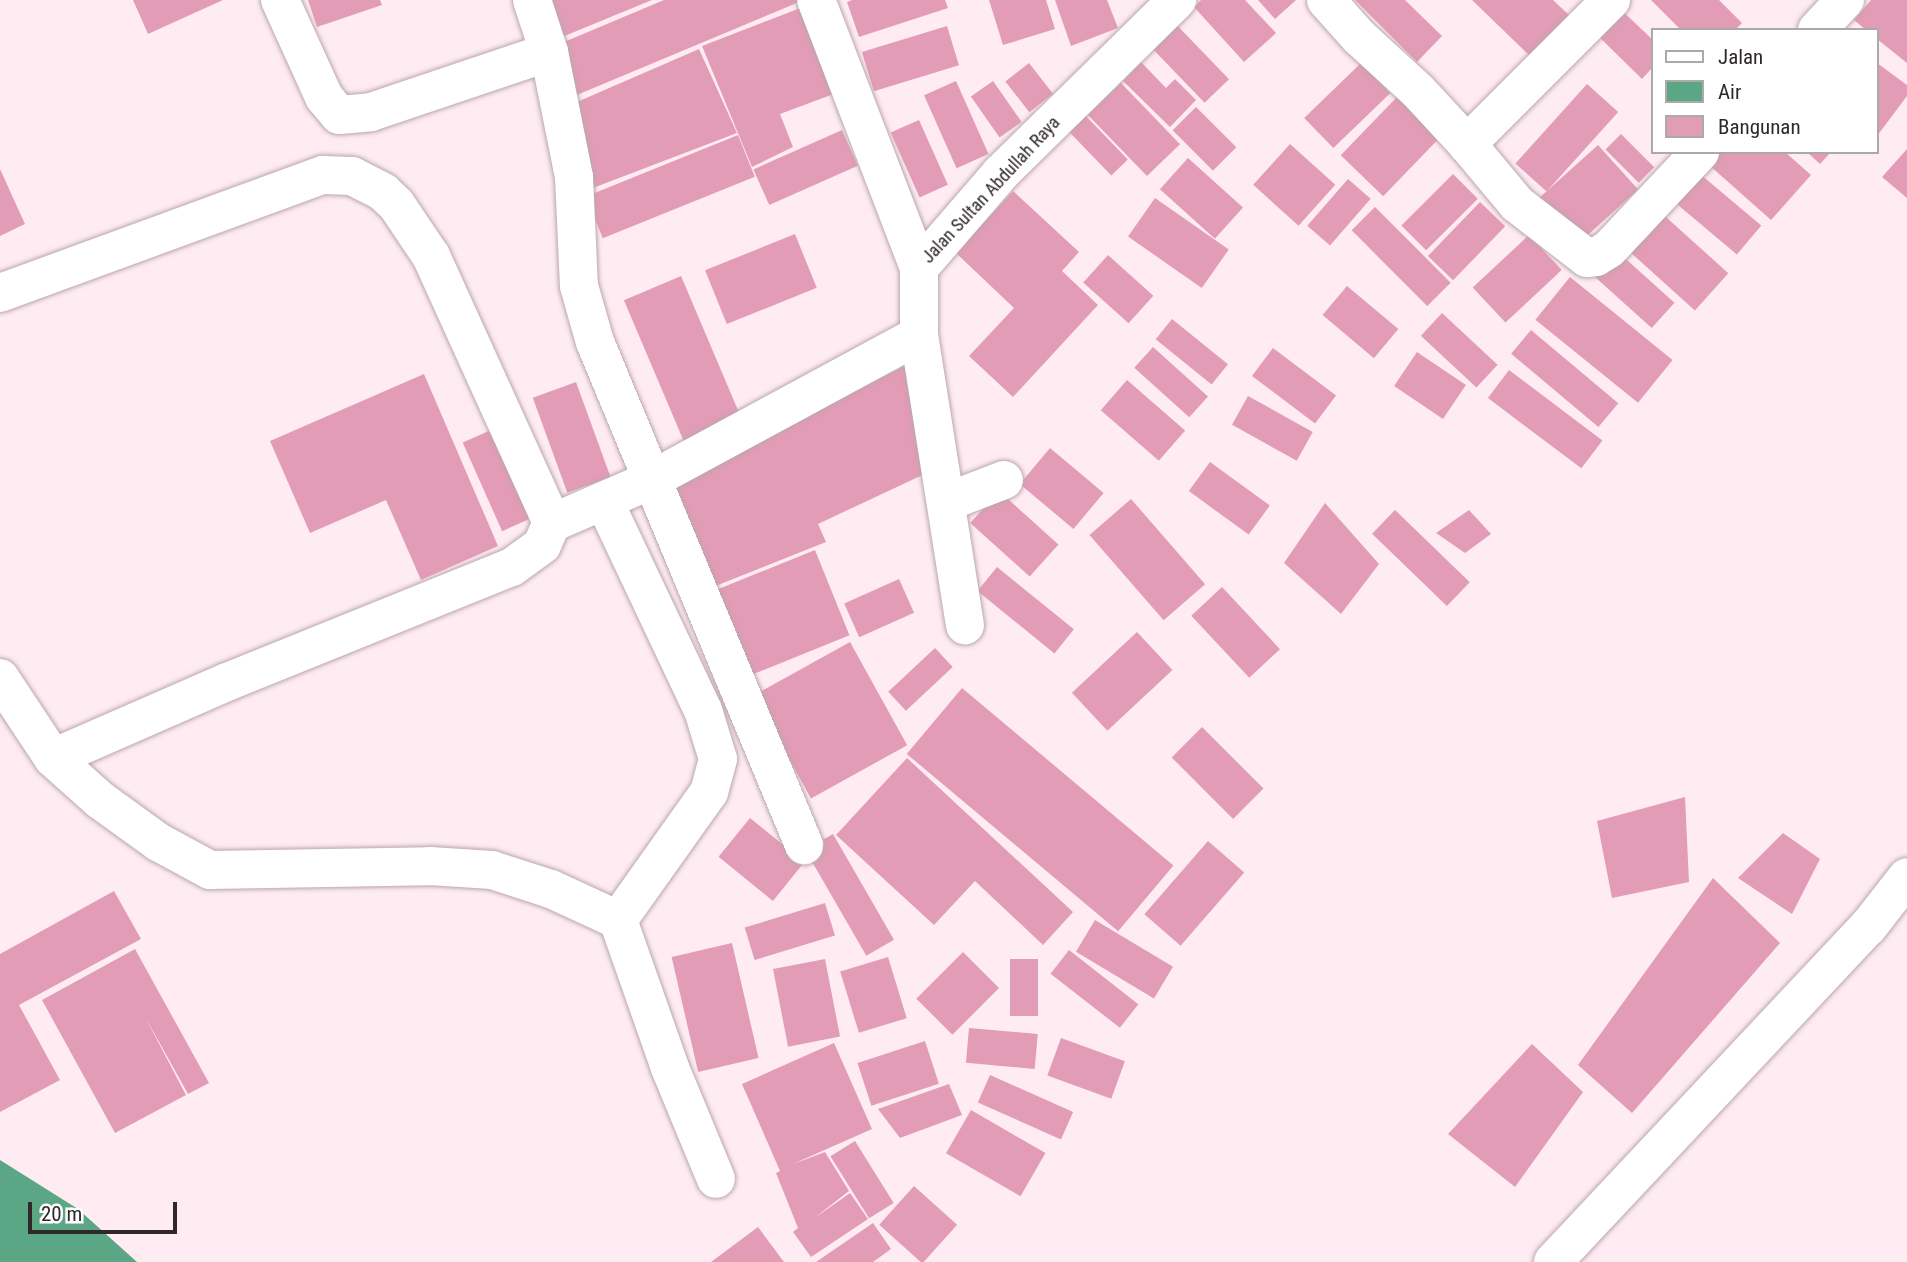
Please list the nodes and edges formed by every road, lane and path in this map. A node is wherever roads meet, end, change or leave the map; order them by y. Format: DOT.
graph roads {
  1 [pos="280,0"];
  2 [pos="531,0"];
  3 [pos="817,0"];
  4 [pos="1177,0"];
  5 [pos="1326,0"];
  6 [pos="1611,0"];
  7 [pos="1845,0"];
  8 [pos="1819,28"];
  9 [pos="549,52"];
  10 [pos="1467,144"];
  11 [pos="1698,154"];
  12 [pos="919,268"];
  13 [pos="0,293"];
  14 [pos="919,335"];
  15 [pos="653,479"];
  16 [pos="1004,480"];
  17 [pos="604,501"];
  18 [pos="947,502"];
  19 [pos="552,523"];
  20 [pos="965,625"];
  21 [pos="0,678"];
  22 [pos="54,758"];
  23 [pos="804,845"];
  24 [pos="1907,877"];
  25 [pos="618,920"];
  26 [pos="716,1179"];
  27 [pos="1553,1262"];
  1 -- 9 [label="street"];
  2 -- 9 [label="street"];
  3 -- 12 [label="street, Jalan Sultan Abdullah Raya"];
  4 -- 12 [label="street, Jalan Sultan Abdullah Raya"];
  5 -- 10 [label="street"];
  6 -- 10 [label="street"];
  7 -- 8 [label="street"];
  9 -- 15 [label="street"];
  10 -- 11 [label="street"];
  12 -- 14 [label="street"];
  13 -- 19 [label="street"];
  14 -- 15 [label="street"];
  14 -- 18 [label="street"];
  15 -- 17 [label="street"];
  15 -- 23 [label="street"];
  16 -- 18 [label="street"];
  17 -- 19 [label="street"];
  17 -- 25 [label="street"];
  18 -- 20 [label="street"];
  19 -- 22 [label="street"];
  21 -- 22 [label="street"];
  22 -- 25 [label="street"];
  24 -- 27 [label="street"];
  25 -- 26 [label="street"];
}
